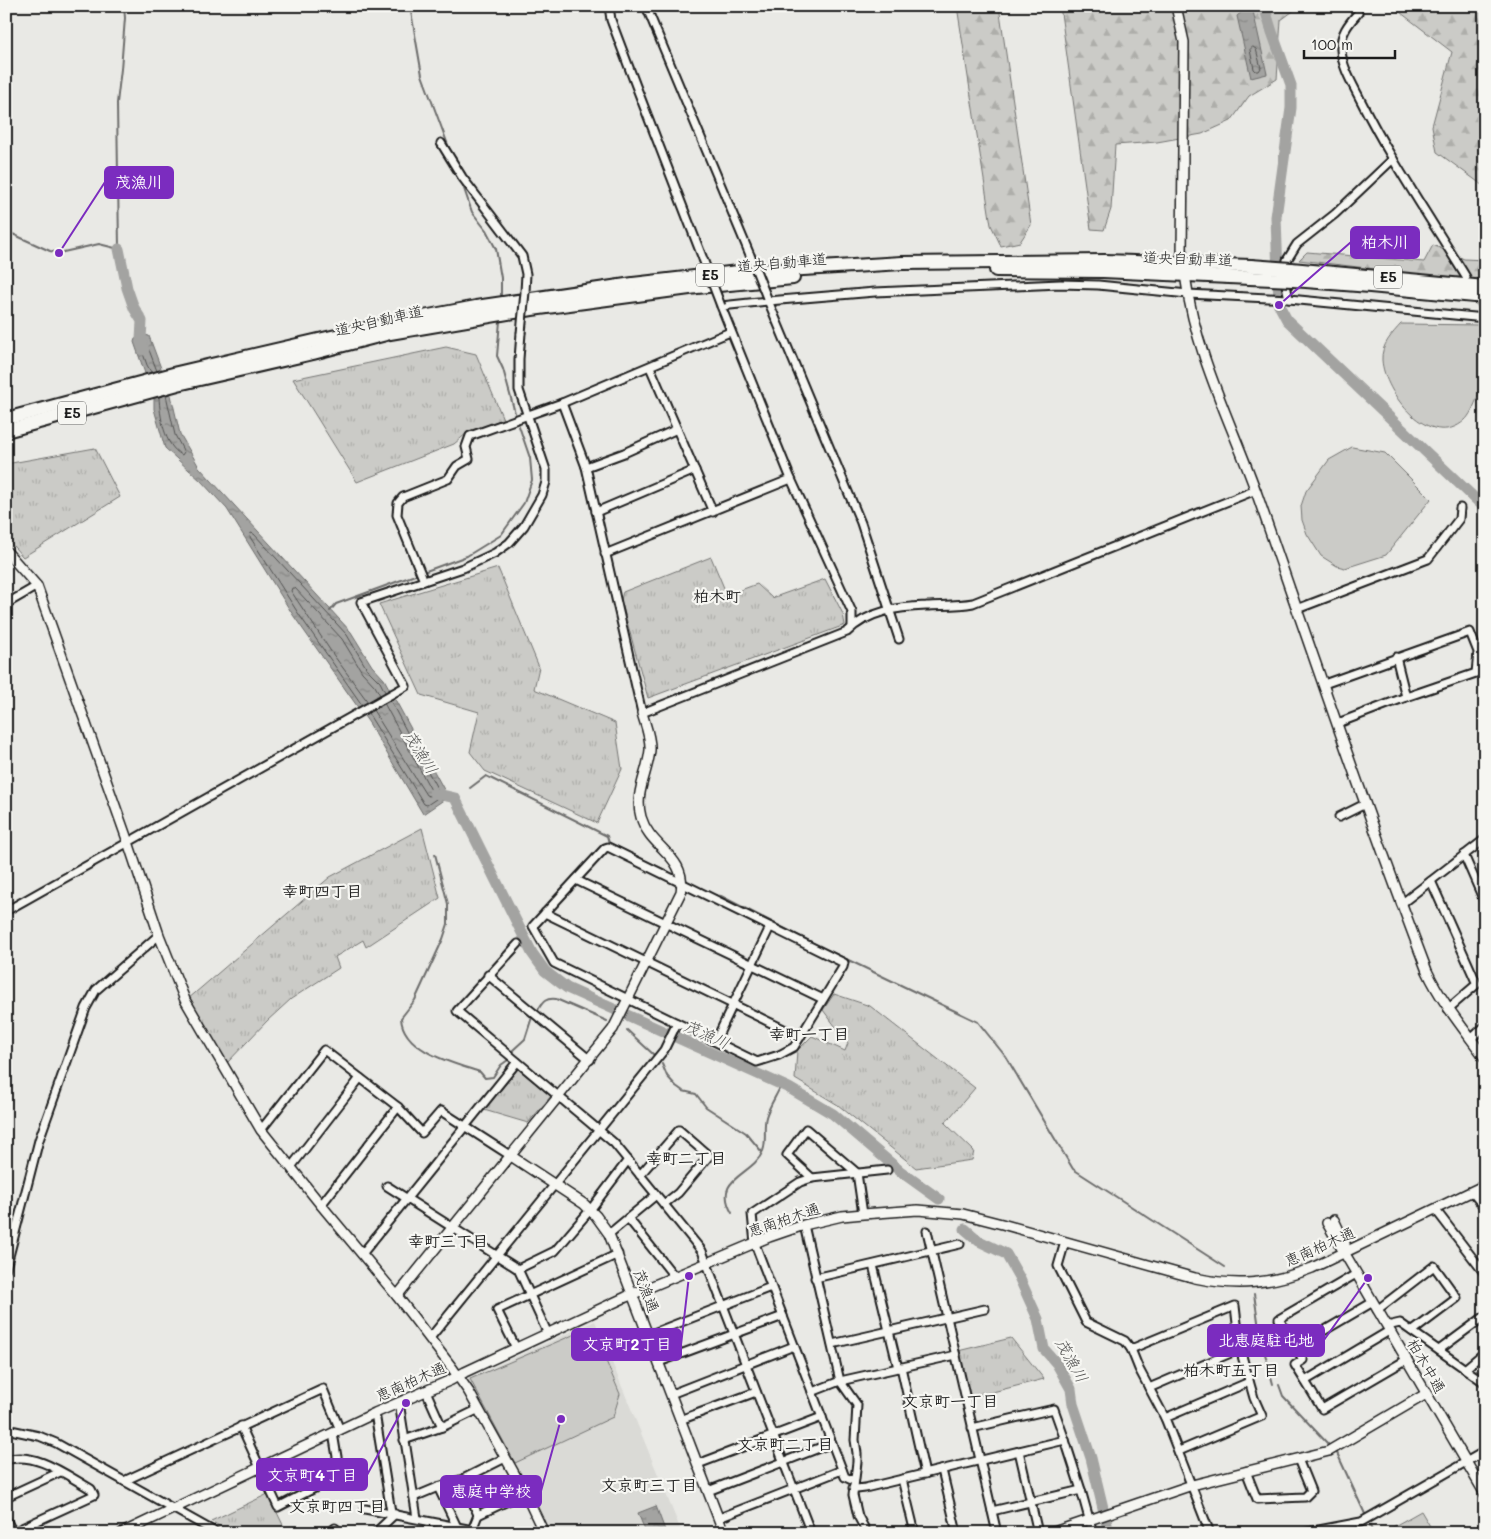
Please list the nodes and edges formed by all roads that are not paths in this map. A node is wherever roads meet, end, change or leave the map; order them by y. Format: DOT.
graph roads {
  1 [pos="609,6"];
  2 [pos="646,6"];
  3 [pos="1176,6"];
  4 [pos="1358,13"];
  5 [pos="441,143"];
  6 [pos="1393,159"];
  7 [pos="1182,256"];
  8 [pos="1289,274"];
  9 [pos="1466,277"];
  10 [pos="1186,281"];
  11 [pos="1485,287"];
  12 [pos="1188,294"];
  13 [pos="1288,298"];
  14 [pos="768,299"];
  15 [pos="1484,304"];
  16 [pos="721,306"];
  17 [pos="1485,318"];
  18 [pos="730,332"];
  19 [pos="650,367"];
  20 [pos="136,389"];
  21 [pos="562,403"];
  22 [pos="528,415"];
  23 [pos="6,420"];
  24 [pos="677,429"];
  25 [pos="6,431"];
  26 [pos="586,467"];
  27 [pos="695,470"];
  28 [pos="792,479"];
  29 [pos="1256,490"];
  30 [pos="1460,508"];
  31 [pos="596,512"];
  32 [pos="713,512"];
  33 [pos="6,551"];
  34 [pos="605,554"];
  35 [pos="422,575"];
  36 [pos="36,586"];
  37 [pos="6,604"];
  38 [pos="1297,609"];
  39 [pos="889,610"];
  40 [pos="852,626"];
  41 [pos="899,639"];
  42 [pos="1396,657"];
  43 [pos="1324,684"];
  44 [pos="1406,697"];
  45 [pos="642,713"];
  46 [pos="1338,723"];
  47 [pos="1365,804"];
  48 [pos="1339,817"];
  49 [pos="1485,839"];
  50 [pos="128,842"];
  51 [pos="1464,855"];
  52 [pos="576,880"];
  53 [pos="1431,881"];
  54 [pos="682,883"];
  55 [pos="1485,903"];
  56 [pos="1401,904"];
  57 [pos="6,910"];
  58 [pos="545,913"];
  59 [pos="665,923"];
  60 [pos="770,928"];
  61 [pos="159,935"];
  62 [pos="518,944"];
  63 [pos="646,962"];
  64 [pos="752,966"];
  65 [pos="488,975"];
  66 [pos="823,999"];
  67 [pos="627,1001"];
  68 [pos="733,1005"];
  69 [pos="1448,1009"];
  70 [pos="677,1024"];
  71 [pos="1485,1026"];
  72 [pos="800,1037"];
  73 [pos="1471,1039"];
  74 [pos="716,1040"];
  75 [pos="1485,1058"];
  76 [pos="590,1060"];
  77 [pos="517,1062"];
  78 [pos="360,1078"];
  79 [pos="558,1097"];
  80 [pos="398,1107"];
  81 [pos="464,1127"];
  82 [pos="261,1130"];
  83 [pos="598,1130"];
  84 [pos="511,1156"];
  85 [pos="628,1160"];
  86 [pos="291,1167"];
  87 [pos="887,1170"];
  88 [pos="857,1173"];
  89 [pos="640,1175"];
  90 [pos="812,1178"];
  91 [pos="555,1184"];
  92 [pos="388,1186"];
  93 [pos="1485,1186"];
  94 [pos="1472,1192"];
  95 [pos="656,1195"];
  96 [pos="406,1198"];
  97 [pos="664,1204"];
  98 [pos="321,1205"];
  99 [pos="1485,1208"];
  100 [pos="591,1209"];
  101 [pos="1435,1209"];
  102 [pos="863,1214"];
  103 [pos="628,1218"];
  104 [pos="1331,1222"];
  105 [pos="804,1225"];
  106 [pos="453,1227"];
  107 [pos="927,1232"];
  108 [pos="609,1234"];
  109 [pos="1065,1242"];
  110 [pos="755,1244"];
  111 [pos="960,1244"];
  112 [pos="931,1252"];
  113 [pos="1345,1252"];
  114 [pos="362,1254"];
  115 [pos="496,1254"];
  116 [pos="618,1254"];
  117 [pos="706,1264"];
  118 [pos="873,1265"];
  119 [pos="6,1268"];
  120 [pos="518,1269"];
  121 [pos="1484,1269"];
  122 [pos="1356,1274"];
  123 [pos="674,1276"];
  124 [pos="815,1278"];
  125 [pos="771,1287"];
  126 [pos="633,1294"];
  127 [pos="530,1295"];
  128 [pos="397,1296"];
  129 [pos="722,1306"];
  130 [pos="1375,1306"];
  131 [pos="984,1308"];
  132 [pos="782,1316"];
  133 [pos="1485,1316"];
  134 [pos="946,1317"];
  135 [pos="1388,1329"];
  136 [pos="889,1331"];
  137 [pos="1413,1331"];
  138 [pos="548,1334"];
  139 [pos="648,1334"];
  140 [pos="733,1335"];
  141 [pos="430,1338"];
  142 [pos="832,1344"];
  143 [pos="794,1346"];
  144 [pos="1296,1347"];
  145 [pos="516,1348"];
  146 [pos="1131,1349"];
  147 [pos="1240,1349"];
  148 [pos="1439,1350"];
  149 [pos="1485,1352"];
  150 [pos="956,1354"];
  151 [pos="1406,1360"];
  152 [pos="658,1362"];
  153 [pos="746,1365"];
  154 [pos="899,1368"];
  155 [pos="1466,1368"];
  156 [pos="458,1376"];
  157 [pos="840,1381"];
  158 [pos="1305,1381"];
  159 [pos="1249,1382"];
  160 [pos="1485,1383"];
  161 [pos="1149,1388"];
  162 [pos="426,1391"];
  163 [pos="756,1392"];
  164 [pos="812,1392"];
  165 [pos="670,1394"];
  166 [pos="1426,1394"];
  167 [pos="399,1402"];
  168 [pos="478,1409"];
  169 [pos="375,1413"];
  170 [pos="822,1417"];
  171 [pos="1165,1418"];
  172 [pos="680,1420"];
  173 [pos="241,1426"];
  174 [pos="442,1427"];
  175 [pos="972,1428"];
  176 [pos="6,1429"];
  177 [pos="337,1431"];
  178 [pos="772,1435"];
  179 [pos="404,1440"];
  180 [pos="1065,1440"];
  181 [pos="832,1443"];
  182 [pos="1019,1451"];
  183 [pos="1179,1451"];
  184 [pos="1485,1451"];
  185 [pos="506,1458"];
  186 [pos="6,1460"];
  187 [pos="980,1460"];
  188 [pos="1298,1460"];
  189 [pos="1466,1462"];
  190 [pos="784,1463"];
  191 [pos="698,1464"];
  192 [pos="259,1467"];
  193 [pos="842,1470"];
  194 [pos="942,1470"];
  195 [pos="1246,1471"];
  196 [pos="60,1472"];
  197 [pos="924,1474"];
  198 [pos="463,1478"];
  199 [pos="902,1479"];
  200 [pos="124,1481"];
  201 [pos="853,1484"];
  202 [pos="1192,1485"];
  203 [pos="438,1487"];
  204 [pos="793,1488"];
  205 [pos="1081,1490"];
  206 [pos="708,1491"];
  207 [pos="525,1493"];
  208 [pos="1485,1494"];
  209 [pos="6,1497"];
  210 [pos="414,1498"];
  211 [pos="1031,1501"];
  212 [pos="174,1509"];
  213 [pos="365,1509"];
  214 [pos="992,1511"];
  215 [pos="393,1513"];
  216 [pos="478,1515"];
  217 [pos="418,1518"];
  218 [pos="719,1518"];
  219 [pos="1094,1518"];
  220 [pos="6,1519"];
  221 [pos="457,1527"];
  222 [pos="470,1531"];
  223 [pos="12,1532"];
  224 [pos="122,1533"];
  225 [pos="217,1533"];
  226 [pos="330,1533"];
  227 [pos="340,1533"];
  228 [pos="375,1533"];
  229 [pos="488,1533"];
  230 [pos="544,1533"];
  231 [pos="724,1533"];
  232 [pos="811,1533"];
  233 [pos="867,1533"];
  234 [pos="915,1533"];
  235 [pos="957,1533"];
  236 [pos="997,1533"];
  237 [pos="1038,1533"];
  238 [pos="1051,1533"];
  239 [pos="1094,1533"];
  240 [pos="1210,1533"];
  241 [pos="1303,1533"];
  1 -- 16 [label="street, bridge"];
  2 -- 14 [label="street, bridge"];
  3 -- 7 [label="street"];
  4 -- 6 [label="street"];
  5 -- 22 [label="street, bridge"];
  6 -- 8 [label="street"];
  6 -- 9 [label="street"];
  8 -- 11 [label="highway, 道央自動車道 / E5"];
  8 -- 13 [label="street"];
  8 -- 15 [label="highway, 道央自動車道 / E5"];
  8 -- 20 [label="highway, 道央自動車道 / E5, bridge"];
  10 -- 12 [label="street"];
  12 -- 13 [label="street"];
  12 -- 14 [label="street"];
  12 -- 29 [label="street"];
  13 -- 17 [label="street"];
  14 -- 16 [label="street"];
  14 -- 39 [label="street"];
  16 -- 18 [label="street"];
  18 -- 19 [label="street"];
  18 -- 28 [label="street"];
  19 -- 21 [label="street"];
  19 -- 24 [label="street"];
  20 -- 23 [label="highway, 道央自動車道 / E5"];
  20 -- 25 [label="highway, 道央自動車道 / E5"];
  21 -- 22 [label="street"];
  21 -- 26 [label="street"];
  22 -- 35 [label="street"];
  22 -- 35 [label="street"];
  24 -- 26 [label="street"];
  24 -- 27 [label="street"];
  26 -- 31 [label="street"];
  27 -- 31 [label="street"];
  27 -- 32 [label="street"];
  28 -- 32 [label="street"];
  28 -- 40 [label="street"];
  29 -- 38 [label="street"];
  29 -- 39 [label="street"];
  30 -- 38 [label="street"];
  31 -- 34 [label="street"];
  32 -- 34 [label="street"];
  33 -- 36 [label="street"];
  34 -- 45 [label="street"];
  35 -- 50 [label="street"];
  36 -- 37 [label="street"];
  36 -- 50 [label="street"];
  38 -- 43 [label="street"];
  39 -- 40 [label="street"];
  39 -- 41 [label="street"];
  40 -- 45 [label="street"];
  42 -- 43 [label="street"];
  42 -- 44 [label="street"];
  42 -- 44 [label="street"];
  43 -- 46 [label="street"];
  44 -- 46 [label="street"];
  45 -- 54 [label="street"];
  46 -- 47 [label="street"];
  47 -- 48 [label="street"];
  47 -- 56 [label="street"];
  49 -- 51 [label="street"];
  50 -- 57 [label="street"];
  50 -- 61 [label="street"];
  51 -- 53 [label="street"];
  51 -- 55 [label="street"];
  52 -- 54 [label="street"];
  52 -- 58 [label="street"];
  52 -- 59 [label="street"];
  53 -- 56 [label="street"];
  53 -- 69 [label="street"];
  54 -- 59 [label="street"];
  54 -- 60 [label="street"];
  56 -- 69 [label="street"];
  58 -- 63 [label="street"];
  58 -- 67 [label="street"];
  59 -- 63 [label="street"];
  59 -- 64 [label="street"];
  60 -- 64 [label="street"];
  60 -- 66 [label="street"];
  61 -- 82 [label="street"];
  61 -- 119 [label="street"];
  62 -- 65 [label="street"];
  63 -- 67 [label="street"];
  63 -- 68 [label="street"];
  64 -- 66 [label="street"];
  64 -- 68 [label="street"];
  65 -- 76 [label="street"];
  65 -- 77 [label="street"];
  66 -- 72 [label="street"];
  67 -- 70 [label="street"];
  67 -- 76 [label="street"];
  68 -- 72 [label="street"];
  68 -- 74 [label="street"];
  69 -- 73 [label="street"];
  70 -- 74 [label="street"];
  70 -- 83 [label="street"];
  71 -- 73 [label="street"];
  72 -- 74 [label="street"];
  73 -- 75 [label="street"];
  76 -- 79 [label="street"];
  77 -- 79 [label="street"];
  77 -- 81 [label="street"];
  78 -- 80 [label="street"];
  78 -- 82 [label="street"];
  78 -- 86 [label="street"];
  79 -- 83 [label="street"];
  79 -- 84 [label="street"];
  80 -- 81 [label="street"];
  80 -- 98 [label="street"];
  81 -- 84 [label="street"];
  81 -- 96 [label="street"];
  82 -- 86 [label="street"];
  83 -- 85 [label="street"];
  83 -- 91 [label="street"];
  84 -- 91 [label="street, 茂漁通"];
  84 -- 106 [label="street"];
  85 -- 89 [label="street"];
  85 -- 100 [label="street"];
  86 -- 98 [label="street"];
  87 -- 88 [label="street"];
  88 -- 90 [label="street"];
  88 -- 90 [label="street"];
  88 -- 102 [label="street"];
  89 -- 95 [label="street"];
  89 -- 97 [label="street"];
  90 -- 110 [label="street"];
  91 -- 100 [label="street, 茂漁通"];
  91 -- 115 [label="street"];
  92 -- 96 [label="street"];
  93 -- 94 [label="street, 恵南柏木通"];
  94 -- 99 [label="street"];
  94 -- 101 [label="street, 恵南柏木通"];
  95 -- 97 [label="street"];
  95 -- 103 [label="street"];
  96 -- 106 [label="street"];
  96 -- 114 [label="street"];
  97 -- 117 [label="street"];
  98 -- 114 [label="street"];
  100 -- 108 [label="street, 茂漁通"];
  100 -- 120 [label="street"];
  101 -- 113 [label="street, 恵南柏木通"];
  101 -- 121 [label="street"];
  102 -- 105 [label="street, 恵南柏木通"];
  102 -- 109 [label="street, 恵南柏木通"];
  103 -- 108 [label="street"];
  103 -- 123 [label="street"];
  104 -- 113 [label="street, 柏木中通"];
  105 -- 110 [label="street, 恵南柏木通"];
  105 -- 124 [label="street"];
  106 -- 115 [label="street"];
  106 -- 128 [label="street"];
  107 -- 112 [label="street"];
  108 -- 116 [label="street, 茂漁通"];
  109 -- 113 [label="street, 恵南柏木通"];
  109 -- 146 [label="street"];
  110 -- 117 [label="street, 恵南柏木通"];
  110 -- 125 [label="street"];
  111 -- 112 [label="street"];
  112 -- 118 [label="street"];
  112 -- 134 [label="street"];
  113 -- 122 [label="street, 柏木中通"];
  114 -- 128 [label="street"];
  115 -- 120 [label="street"];
  115 -- 141 [label="street"];
  116 -- 126 [label="street, 茂漁通"];
  116 -- 127 [label="street"];
  117 -- 123 [label="street, 恵南柏木通"];
  117 -- 129 [label="street"];
  118 -- 124 [label="street"];
  118 -- 136 [label="street"];
  120 -- 127 [label="street"];
  122 -- 130 [label="street, 柏木中通"];
  122 -- 144 [label="street"];
  123 -- 126 [label="street, 恵南柏木通"];
  124 -- 142 [label="street"];
  125 -- 129 [label="street"];
  125 -- 132 [label="street"];
  126 -- 138 [label="street, 恵南柏木通"];
  126 -- 139 [label="street, 茂漁通"];
  127 -- 138 [label="street"];
  127 -- 145 [label="street"];
  128 -- 141 [label="street"];
  129 -- 139 [label="street"];
  129 -- 140 [label="street"];
  130 -- 135 [label="street, 柏木中通"];
  130 -- 137 [label="street"];
  130 -- 144 [label="street"];
  131 -- 134 [label="street"];
  132 -- 140 [label="street"];
  132 -- 143 [label="street"];
  133 -- 148 [label="street"];
  134 -- 136 [label="street"];
  134 -- 150 [label="street"];
  135 -- 137 [label="street"];
  135 -- 151 [label="street, 柏木中通"];
  135 -- 158 [label="street"];
  136 -- 142 [label="street"];
  136 -- 154 [label="street"];
  137 -- 148 [label="street"];
  138 -- 145 [label="street, 恵南柏木通"];
  139 -- 152 [label="street, 茂漁通"];
  140 -- 152 [label="street"];
  140 -- 153 [label="street"];
  141 -- 156 [label="street"];
  142 -- 157 [label="street"];
  143 -- 153 [label="street"];
  143 -- 164 [label="street"];
  144 -- 158 [label="street"];
  145 -- 156 [label="street, 恵南柏木通"];
  146 -- 147 [label="street"];
  146 -- 161 [label="street"];
  147 -- 159 [label="street"];
  147 -- 161 [label="street"];
  148 -- 155 [label="street"];
  149 -- 155 [label="street"];
  150 -- 154 [label="street"];
  150 -- 175 [label="street"];
  151 -- 158 [label="street"];
  151 -- 166 [label="street, 柏木中通"];
  152 -- 165 [label="street, 茂漁通"];
  153 -- 163 [label="street"];
  153 -- 165 [label="street"];
  154 -- 157 [label="street"];
  154 -- 197 [label="street"];
  155 -- 160 [label="street"];
  156 -- 162 [label="street, 恵南柏木通"];
  156 -- 168 [label="street"];
  157 -- 164 [label="street"];
  157 -- 201 [label="street"];
  159 -- 171 [label="street"];
  159 -- 183 [label="street"];
  161 -- 171 [label="street"];
  162 -- 167 [label="street, 恵南柏木通"];
  162 -- 174 [label="street"];
  163 -- 172 [label="street"];
  163 -- 178 [label="street"];
  164 -- 170 [label="street"];
  165 -- 172 [label="street, 茂漁通"];
  166 -- 188 [label="street"];
  166 -- 189 [label="street, 柏木中通"];
  167 -- 169 [label="street, 恵南柏木通"];
  167 -- 179 [label="street"];
  168 -- 174 [label="street"];
  168 -- 185 [label="street"];
  169 -- 177 [label="street, 恵南柏木通"];
  169 -- 215 [label="street"];
  170 -- 178 [label="street"];
  170 -- 181 [label="street"];
  171 -- 183 [label="street"];
  172 -- 191 [label="street, 茂漁通"];
  173 -- 177 [label="street"];
  173 -- 192 [label="street"];
  173 -- 200 [label="street"];
  174 -- 179 [label="street"];
  175 -- 180 [label="street"];
  175 -- 187 [label="street"];
  176 -- 200 [label="street"];
  177 -- 192 [label="street, 恵南柏木通"];
  177 -- 192 [label="street"];
  178 -- 190 [label="street"];
  178 -- 191 [label="street"];
  179 -- 210 [label="street"];
  180 -- 182 [label="street"];
  180 -- 205 [label="street"];
  181 -- 190 [label="street"];
  181 -- 193 [label="street"];
  182 -- 187 [label="street"];
  182 -- 211 [label="street"];
  183 -- 202 [label="street"];
  184 -- 189 [label="street"];
  185 -- 198 [label="street"];
  185 -- 207 [label="street"];
  186 -- 196 [label="street"];
  187 -- 194 [label="street"];
  187 -- 214 [label="street"];
  188 -- 195 [label="street"];
  188 -- 195 [label="street"];
  189 -- 208 [label="street, 柏木中通"];
  189 -- 241 [label="street"];
  190 -- 204 [label="street"];
  190 -- 206 [label="street"];
  191 -- 206 [label="street, 茂漁通"];
  192 -- 212 [label="street, 恵南柏木通"];
  193 -- 201 [label="street"];
  193 -- 204 [label="street"];
  194 -- 197 [label="street"];
  194 -- 235 [label="street"];
  195 -- 202 [label="street"];
  196 -- 209 [label="street"];
  196 -- 223 [label="street"];
  197 -- 199 [label="street"];
  198 -- 203 [label="street"];
  198 -- 216 [label="street"];
  199 -- 201 [label="street"];
  199 -- 234 [label="street"];
  200 -- 212 [label="street"];
  201 -- 233 [label="street"];
  202 -- 219 [label="street"];
  202 -- 240 [label="street"];
  203 -- 210 [label="street"];
  203 -- 221 [label="street"];
  204 -- 218 [label="street"];
  204 -- 232 [label="street"];
  205 -- 211 [label="street"];
  205 -- 219 [label="street"];
  206 -- 218 [label="street, 茂漁通"];
  207 -- 216 [label="street"];
  207 -- 230 [label="street"];
  210 -- 217 [label="street"];
  211 -- 214 [label="street"];
  211 -- 237 [label="street"];
  212 -- 224 [label="street, 恵南柏木通"];
  212 -- 225 [label="street"];
  213 -- 215 [label="street"];
  214 -- 236 [label="street"];
  215 -- 217 [label="street"];
  215 -- 228 [label="street"];
  216 -- 222 [label="street"];
  217 -- 221 [label="street"];
  218 -- 231 [label="street, 茂漁通"];
  219 -- 238 [label="street"];
  219 -- 239 [label="street"];
  220 -- 223 [label="street"];
  221 -- 222 [label="street"];
  222 -- 229 [label="street"];
  226 -- 227 [label="street"];
}
